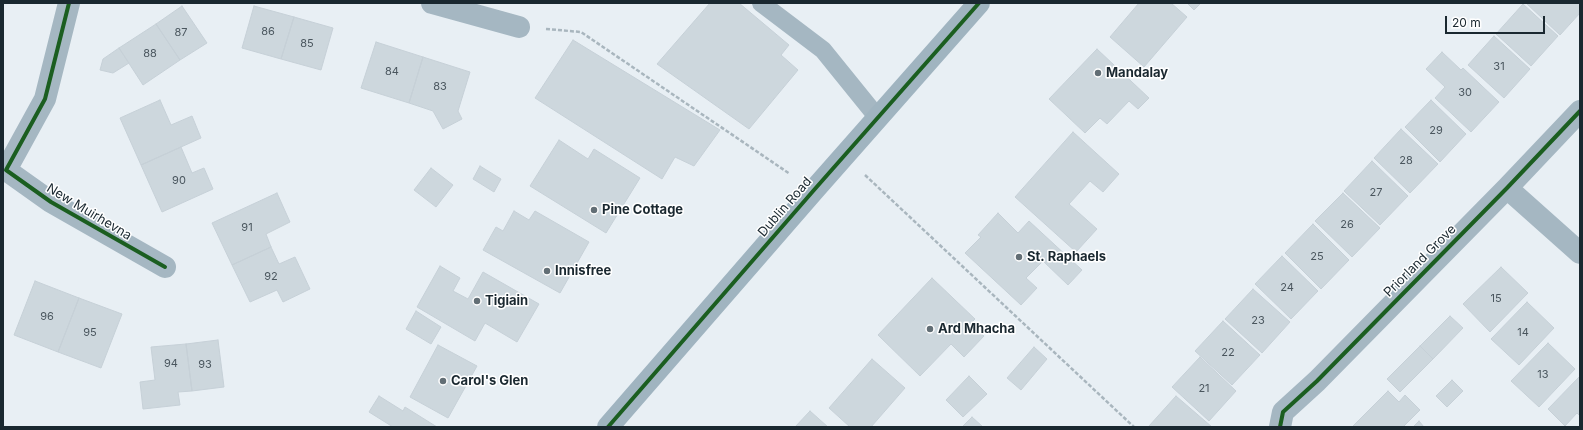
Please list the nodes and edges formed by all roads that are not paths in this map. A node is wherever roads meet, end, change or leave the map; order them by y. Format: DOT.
graph roads {
  1 [pos="69,3"];
  2 [pos="432,3"];
  3 [pos="761,3"];
  4 [pos="980,3"];
  5 [pos="519,27"];
  6 [pos="1580,111"];
  7 [pos="878,118"];
  8 [pos="5,171"];
  9 [pos="1507,188"];
  10 [pos="1580,253"];
  11 [pos="165,267"];
  12 [pos="608,427"];
  13 [pos="1280,427"];
  1 -- 8 [label="street, New Muirhevna"];
  2 -- 5 [label="street"];
  3 -- 7 [label="lane"];
  4 -- 7 [label="main road, Dublin Road"];
  6 -- 9 [label="street, Priorland Grove"];
  7 -- 12 [label="main road, Dublin Road"];
  8 -- 11 [label="street, New Muirhevna"];
  9 -- 10 [label="street"];
  9 -- 13 [label="street, Priorland Grove"];
}
